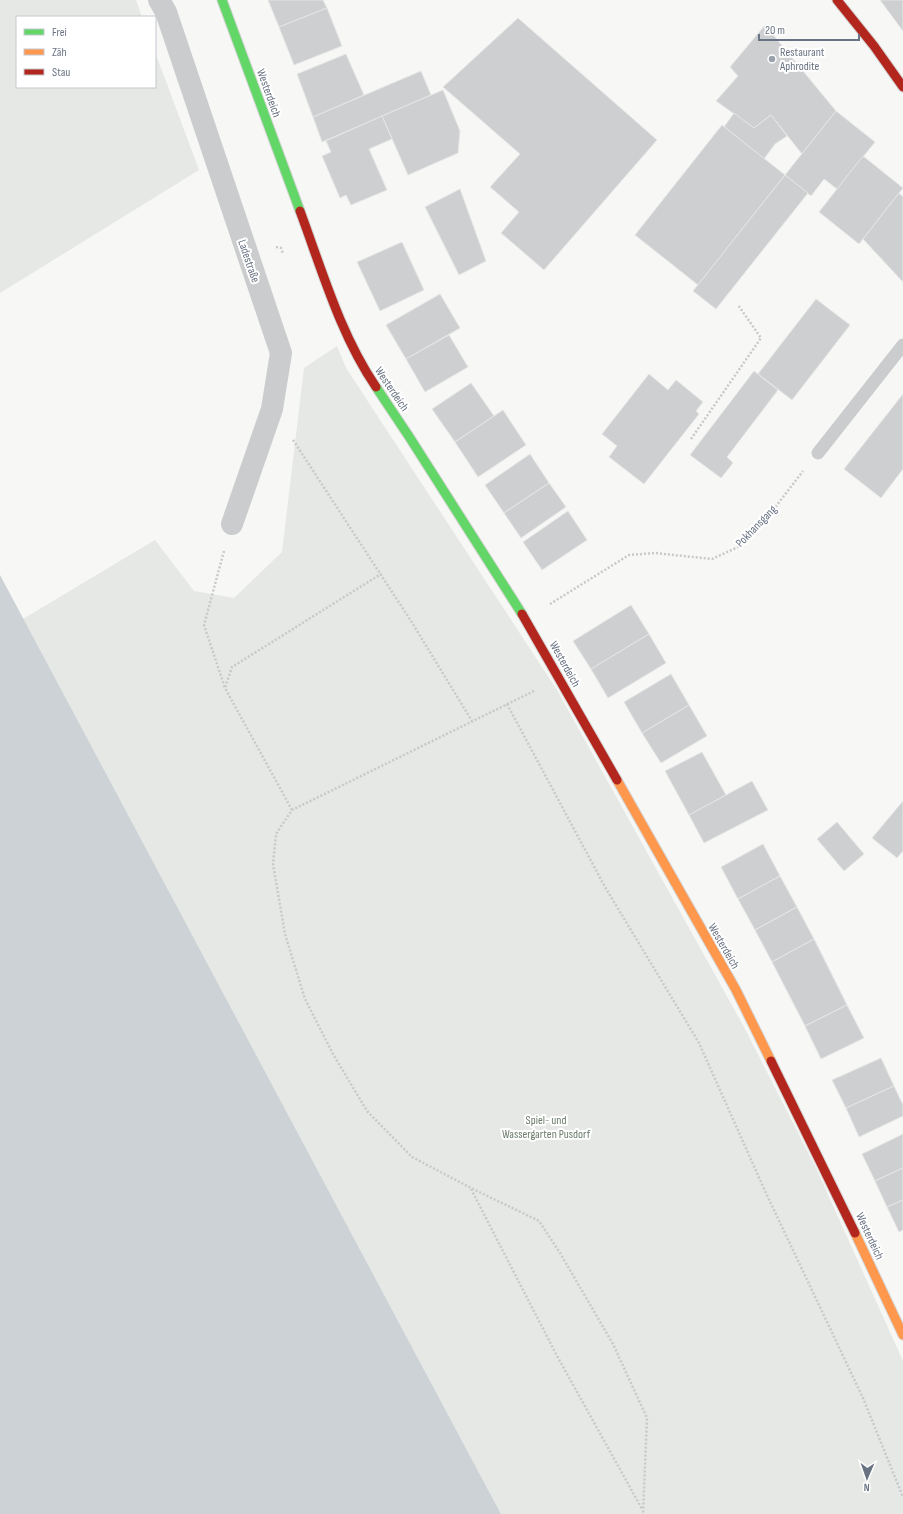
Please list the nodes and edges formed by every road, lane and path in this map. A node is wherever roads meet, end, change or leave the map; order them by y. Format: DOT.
graph roads {
  1 [pos="159,0"];
  2 [pos="222,0"];
  3 [pos="837,0"];
  4 [pos="903,87"];
  5 [pos="241,237"];
  6 [pos="284,255"];
  7 [pos="738,305"];
  8 [pos="903,345"];
  9 [pos="272,409"];
  10 [pos="691,439"];
  11 [pos="818,453"];
  12 [pos="232,524"];
  13 [pos="381,574"];
  14 [pos="550,605"];
  15 [pos="559,679"];
  16 [pos="225,688"];
  17 [pos="507,704"];
  18 [pos="472,721"];
  19 [pos="292,810"];
  20 [pos="471,1188"];
  21 [pos="903,1335"];
  22 [pos="903,1497"];
  23 [pos="643,1512"];
  1 -- 5 [label="street, Ladestraße"];
  2 -- 15 [label="street, Westerdeich"];
  3 -- 4 [label="street"];
  5 -- 6 [label="path"];
  5 -- 9 [label="street, Ladestraße"];
  7 -- 10 [label="path"];
  8 -- 11 [label="lane"];
  9 -- 12 [label="street, Ladestraße"];
  9 -- 13 [label="path"];
  11 -- 14 [label="path, Pokhansgang"];
  12 -- 16 [label="path"];
  13 -- 16 [label="path"];
  13 -- 18 [label="path"];
  15 -- 17 [label="path"];
  15 -- 21 [label="street, Westerdeich"];
  16 -- 19 [label="path"];
  17 -- 18 [label="path"];
  17 -- 22 [label="path"];
  18 -- 19 [label="path"];
  19 -- 20 [label="path"];
  20 -- 23 [label="path"];
  20 -- 23 [label="path"];
}
